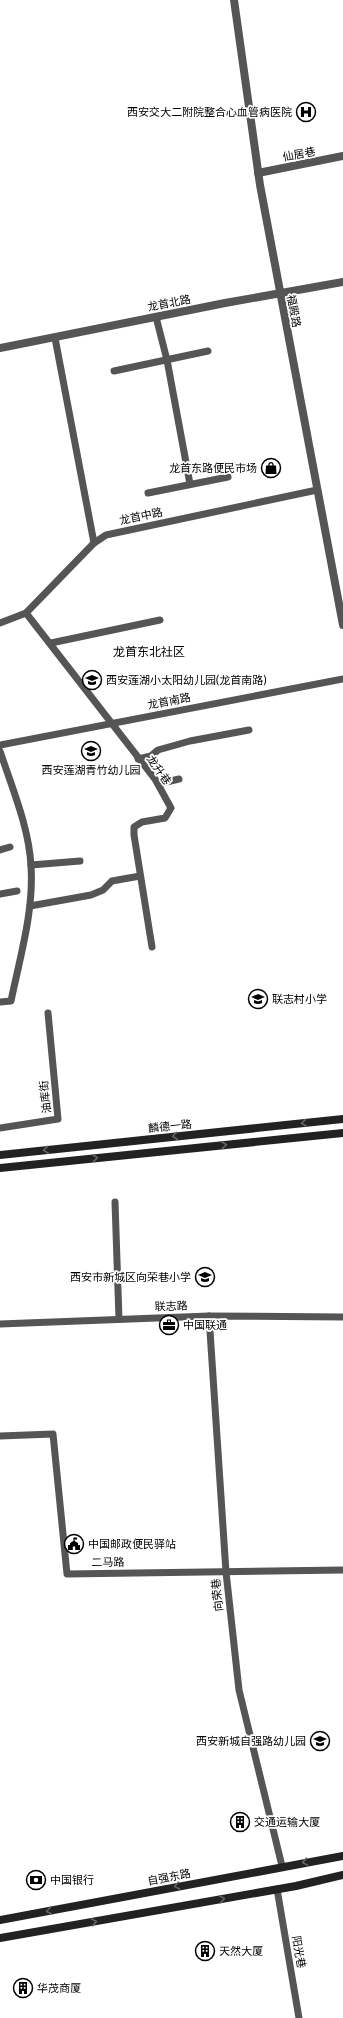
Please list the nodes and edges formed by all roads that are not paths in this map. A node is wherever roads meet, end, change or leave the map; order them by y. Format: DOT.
graph roads {
  1 [pos="234,0"];
  2 [pos="343,156"];
  3 [pos="258,172"];
  4 [pos="343,282"];
  5 [pos="279,294"];
  6 [pos="156,317"];
  7 [pos="55,338"];
  8 [pos="0,348"];
  9 [pos="208,351"];
  10 [pos="167,360"];
  11 [pos="114,371"];
  12 [pos="228,477"];
  13 [pos="190,484"];
  14 [pos="317,490"];
  15 [pos="148,493"];
  16 [pos="94,543"];
  17 [pos="26,613"];
  18 [pos="160,620"];
  19 [pos="0,623"];
  20 [pos="343,625"];
  21 [pos="51,643"];
  22 [pos="343,679"];
  23 [pos="111,724"];
  24 [pos="249,730"];
  25 [pos="0,745"];
  26 [pos="0,751"];
  27 [pos="138,759"];
  28 [pos="179,779"];
  29 [pos="158,784"];
  30 [pos="10,847"];
  31 [pos="0,850"];
  32 [pos="80,861"];
  33 [pos="31,865"];
  34 [pos="140,876"];
  35 [pos="17,891"];
  36 [pos="0,894"];
  37 [pos="30,906"];
  38 [pos="152,947"];
  39 [pos="0,1002"];
  40 [pos="48,1013"];
  41 [pos="343,1119"];
  42 [pos="0,1128"];
  43 [pos="343,1133"];
  44 [pos="0,1154"];
  45 [pos="0,1168"];
  46 [pos="115,1202"];
  47 [pos="208,1316"];
  48 [pos="343,1317"];
  49 [pos="118,1319"];
  50 [pos="0,1324"];
  51 [pos="0,1436"];
  52 [pos="343,1570"];
  53 [pos="226,1572"];
  54 [pos="341,1856"];
  55 [pos="282,1866"];
  56 [pos="343,1875"];
  57 [pos="330,1879"];
  58 [pos="343,1880"];
  59 [pos="278,1889"];
  60 [pos="0,1920"];
  61 [pos="0,1938"];
  62 [pos="299,2018"];
  1 -- 3 [label="street, 福殿路"];
  2 -- 3 [label="street, 仙居巷"];
  3 -- 5 [label="street, 福殿路"];
  4 -- 5 [label="street, 龙首北路"];
  5 -- 6 [label="street, 龙首北路"];
  5 -- 14 [label="street, 福殿路"];
  6 -- 7 [label="street, 龙首北路"];
  6 -- 10 [label="street"];
  7 -- 8 [label="street, 龙首北路"];
  7 -- 16 [label="street"];
  9 -- 10 [label="street"];
  10 -- 11 [label="street"];
  10 -- 13 [label="street"];
  12 -- 13 [label="street"];
  13 -- 15 [label="street"];
  14 -- 16 [label="street, 龙首中路"];
  14 -- 20 [label="street, 福殿路"];
  16 -- 17 [label="street, 龙首中路"];
  17 -- 19 [label="street, 龙首中路"];
  17 -- 21 [label="street, 龙升巷"];
  18 -- 21 [label="street"];
  21 -- 23 [label="street, 龙升巷"];
  22 -- 23 [label="street, 龙首南路"];
  23 -- 25 [label="street, 龙首南路"];
  23 -- 27 [label="street, 龙升巷"];
  24 -- 27 [label="street"];
  26 -- 33 [label="street"];
  27 -- 29 [label="street, 龙升巷"];
  28 -- 29 [label="street"];
  29 -- 34 [label="street, 龙升巷"];
  30 -- 31 [label="street"];
  32 -- 33 [label="street"];
  33 -- 37 [label="street"];
  34 -- 37 [label="street"];
  34 -- 38 [label="street, 龙升巷"];
  35 -- 36 [label="street"];
  37 -- 39 [label="street"];
  40 -- 42 [label="street, 油库街"];
  41 -- 44 [label="main road, 麟德一路, one-way"];
  45 -- 43 [label="main road, one-way"];
  46 -- 49 [label="street"];
  47 -- 48 [label="street, 联志路"];
  47 -- 49 [label="street, 联志路"];
  47 -- 53 [label="street, 向荣巷"];
  49 -- 50 [label="street, 联志路"];
  51 -- 53 [label="street, 二马路"];
  52 -- 53 [label="street, 二马路"];
  53 -- 55 [label="street, 向荣巷"];
  54 -- 55 [label="main road, 自强东路, one-way"];
  55 -- 60 [label="main road, 自强东路, one-way"];
  56 -- 57 [label="main road"];
  57 -- 58 [label="main road"];
  57 -- 59 [label="main road"];
  61 -- 59 [label="main road, one-way"];
  59 -- 62 [label="street, 阳光巷"];
}
